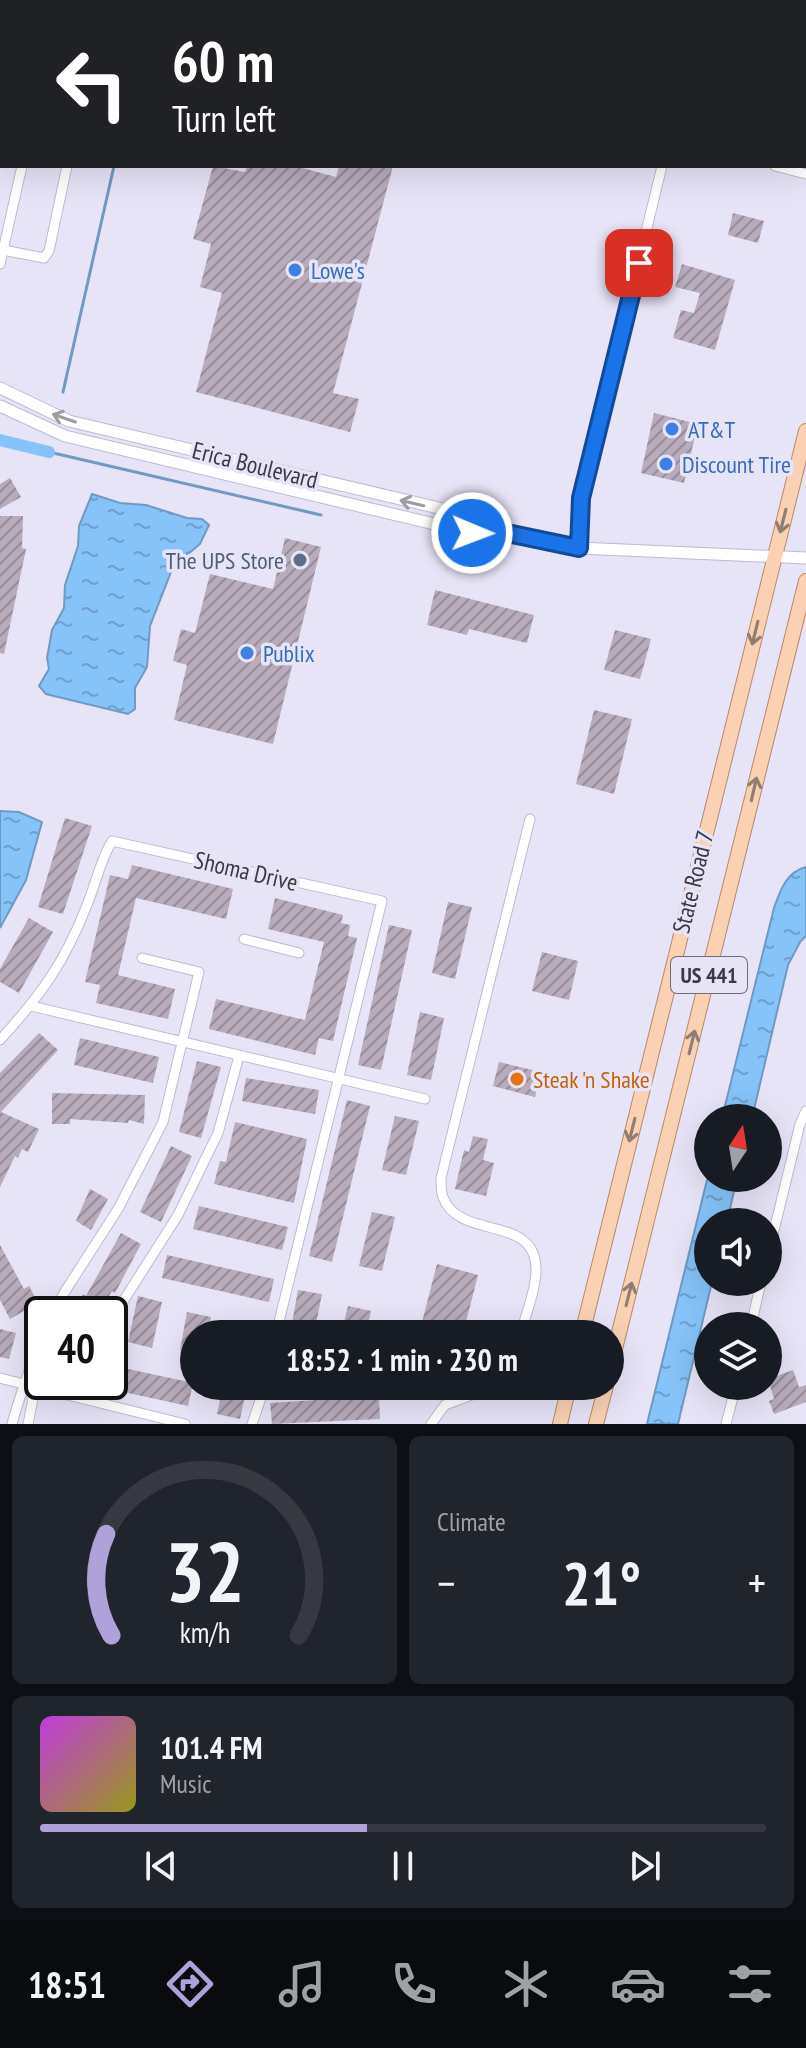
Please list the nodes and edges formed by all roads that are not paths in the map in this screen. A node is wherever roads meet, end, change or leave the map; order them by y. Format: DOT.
graph roads {
  1 [pos="22,168"];
  2 [pos="67,168"];
  3 [pos="662,168"];
  4 [pos="783,168"];
  5 [pos="806,174"];
  6 [pos="3,250"];
  7 [pos="0,264"];
  8 [pos="0,388"];
  9 [pos="0,406"];
  10 [pos="806,431"];
  11 [pos="512,534"];
  12 [pos="579,548"];
  13 [pos="774,557"];
  14 [pos="806,558"];
  15 [pos="806,581"];
  16 [pos="530,819"];
  17 [pos="244,939"];
  18 [pos="299,953"];
  19 [pos="142,958"];
  20 [pos="31,1006"];
  21 [pos="0,1040"];
  22 [pos="182,1042"];
  23 [pos="239,1056"];
  24 [pos="340,1080"];
  25 [pos="425,1099"];
  26 [pos="806,1111"];
  27 [pos="779,1208"];
  28 [pos="64,1296"];
  29 [pos="126,1296"];
  30 [pos="280,1320"];
  31 [pos="524,1320"];
  32 [pos="585,1320"];
  33 [pos="622,1320"];
  34 [pos="0,1378"];
  35 [pos="24,1384"];
  36 [pos="24,1387"];
  37 [pos="33,1400"];
  38 [pos="89,1400"];
  39 [pos="260,1400"];
  40 [pos="458,1400"];
  41 [pos="566,1400"];
  42 [pos="602,1400"];
  43 [pos="732,1400"];
  44 [pos="12,1424"];
  45 [pos="28,1424"];
  46 [pos="185,1424"];
  47 [pos="252,1424"];
  48 [pos="431,1424"];
  49 [pos="560,1424"];
  50 [pos="596,1424"];
  51 [pos="726,1424"];
  1 -- 6 [label="street"];
  2 -- 6 [label="street"];
  3 -- 12 [label="street"];
  4 -- 5 [label="street"];
  6 -- 7 [label="street"];
  11 -- 8 [label="street, Erica Boulevard, one-way"];
  9 -- 11 [label="street, Erica Boulevard"];
  10 -- 13 [label="main road, State Road 7 / US 441, one-way"];
  11 -- 12 [label="street, Erica Boulevard"];
  12 -- 13 [label="street, Erica Boulevard"];
  13 -- 14 [label="street, Erica Boulevard"];
  13 -- 32 [label="main road, State Road 7 / US 441, one-way"];
  33 -- 15 [label="main road, State Road 7 / US 441, one-way"];
  16 -- 31 [label="street"];
  17 -- 18 [label="street"];
  19 -- 22 [label="street"];
  20 -- 21 [label="street, Shoma Drive"];
  20 -- 22 [label="street"];
  20 -- 24 [label="street, Shoma Drive"];
  22 -- 23 [label="street"];
  22 -- 28 [label="street"];
  23 -- 24 [label="street"];
  23 -- 29 [label="street"];
  24 -- 25 [label="street"];
  24 -- 30 [label="street, Shoma Drive"];
  26 -- 27 [label="street"];
  34 -- 35 [label="street"];
  36 -- 44 [label="street"];
  37 -- 45 [label="street"];
  38 -- 46 [label="street"];
  39 -- 47 [label="street"];
  40 -- 48 [label="street"];
  41 -- 49 [label="main road"];
  42 -- 50 [label="main road"];
  43 -- 51 [label="street"];
}
